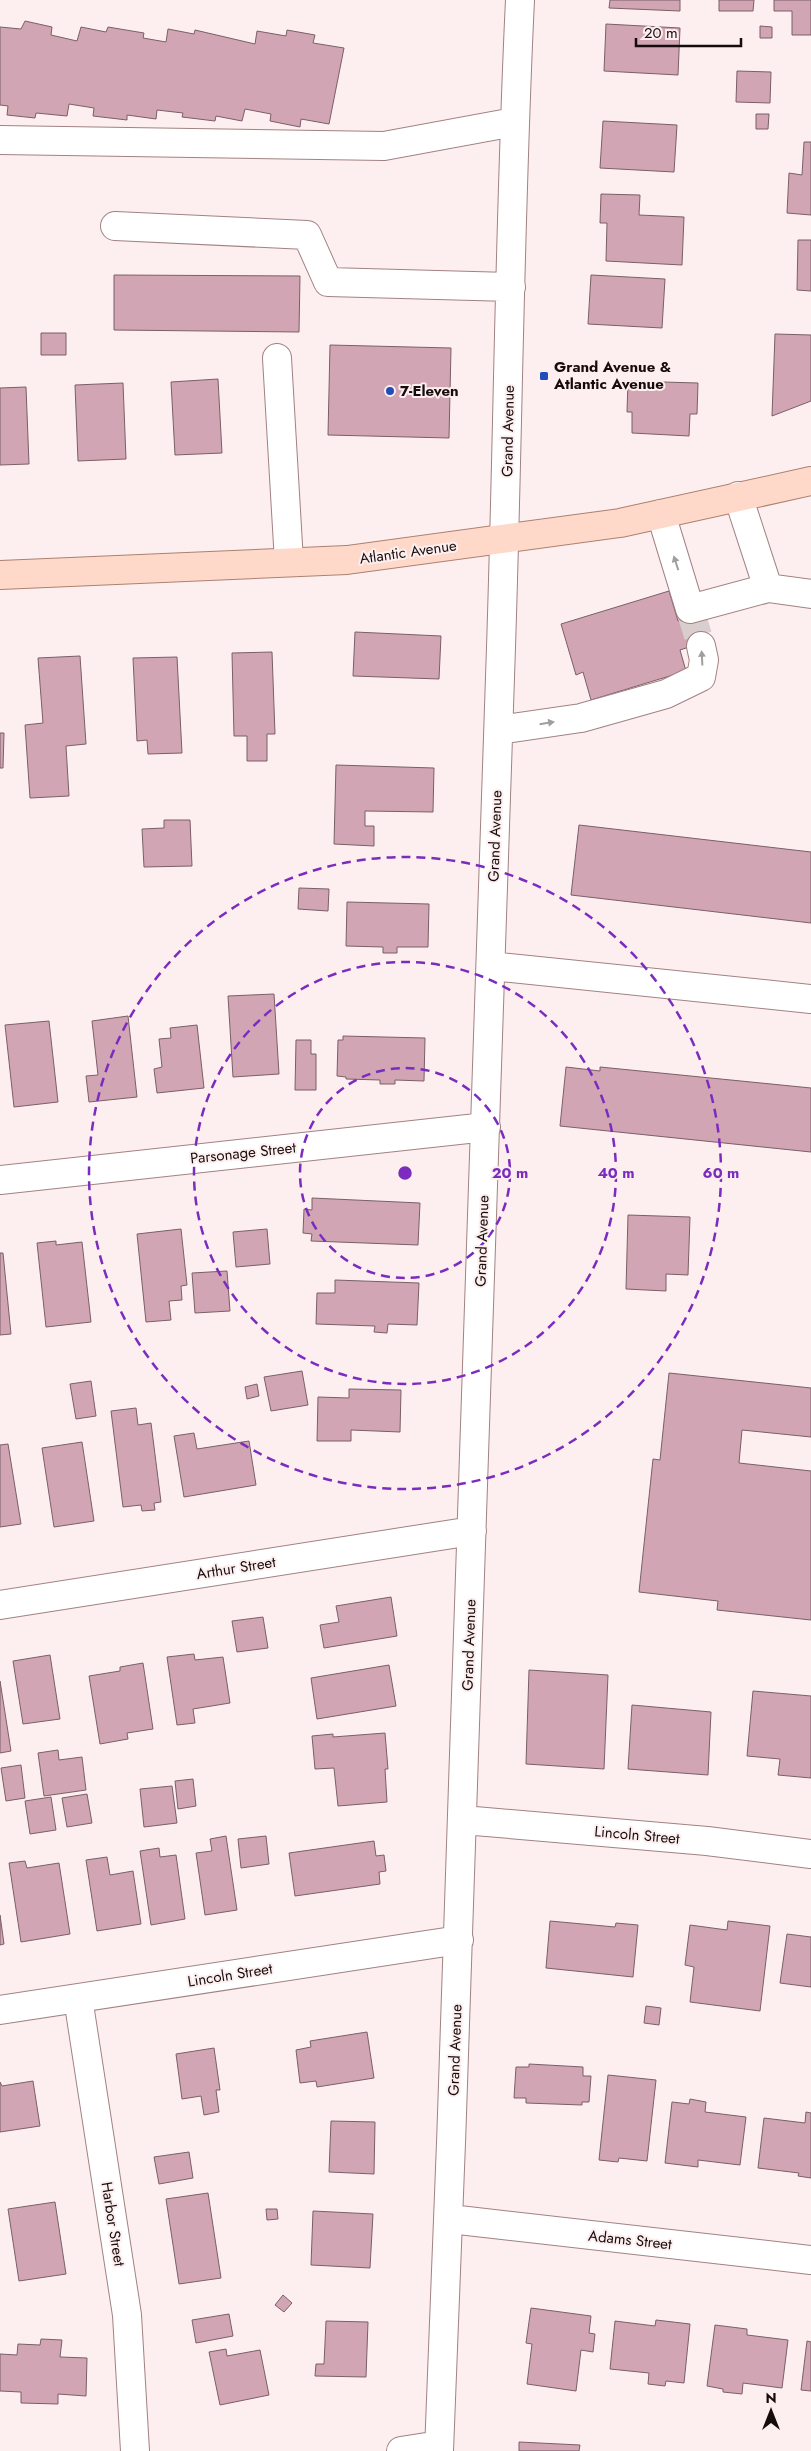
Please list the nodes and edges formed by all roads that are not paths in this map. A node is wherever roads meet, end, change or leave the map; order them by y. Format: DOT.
graph roads {
  1 [pos="520,0"];
  2 [pos="514,122"];
  3 [pos="0,140"];
  4 [pos="116,226"];
  5 [pos="511,288"];
  6 [pos="277,358"];
  7 [pos="811,481"];
  8 [pos="738,496"];
  9 [pos="661,514"];
  10 [pos="505,539"];
  11 [pos="289,562"];
  12 [pos="0,575"];
  13 [pos="768,588"];
  14 [pos="811,594"];
  15 [pos="701,646"];
  16 [pos="499,730"];
  17 [pos="491,966"];
  18 [pos="811,1000"];
  19 [pos="486,1127"];
  20 [pos="0,1180"];
  21 [pos="472,1531"];
  22 [pos="0,1605"];
  23 [pos="463,1820"];
  24 [pos="811,1854"];
  25 [pos="459,1940"];
  26 [pos="78,1998"];
  27 [pos="0,2010"];
  28 [pos="450,2219"];
  29 [pos="811,2260"];
  30 [pos="439,2448"];
  31 [pos="135,2451"];
  32 [pos="401,2451"];
  1 -- 2 [label="street, Grand Avenue"];
  2 -- 3 [label="street"];
  2 -- 5 [label="street, Grand Avenue"];
  4 -- 5 [label="street"];
  5 -- 10 [label="street, Grand Avenue"];
  6 -- 11 [label="street"];
  7 -- 8 [label="main road, Atlantic Avenue"];
  8 -- 9 [label="main road, Atlantic Avenue"];
  8 -- 13 [label="street"];
  9 -- 10 [label="main road, Atlantic Avenue"];
  13 -- 9 [label="street, one-way"];
  10 -- 11 [label="main road, Atlantic Avenue"];
  10 -- 16 [label="street, Grand Avenue"];
  11 -- 12 [label="main road, Atlantic Avenue"];
  13 -- 14 [label="street"];
  16 -- 15 [label="street, one-way"];
  16 -- 17 [label="street, Grand Avenue"];
  17 -- 18 [label="street"];
  17 -- 19 [label="street, Grand Avenue"];
  19 -- 20 [label="street, Parsonage Street"];
  19 -- 21 [label="street, Grand Avenue"];
  21 -- 22 [label="street, Arthur Street"];
  21 -- 23 [label="street, Grand Avenue"];
  23 -- 24 [label="street, Lincoln Street"];
  23 -- 25 [label="street, Grand Avenue"];
  25 -- 26 [label="street, Lincoln Street"];
  25 -- 28 [label="street, Grand Avenue"];
  26 -- 27 [label="street, Lincoln Street"];
  26 -- 31 [label="street, Harbor Street"];
  28 -- 29 [label="street, Adams Street"];
  28 -- 30 [label="street, Grand Avenue"];
  30 -- 32 [label="street"];
}
